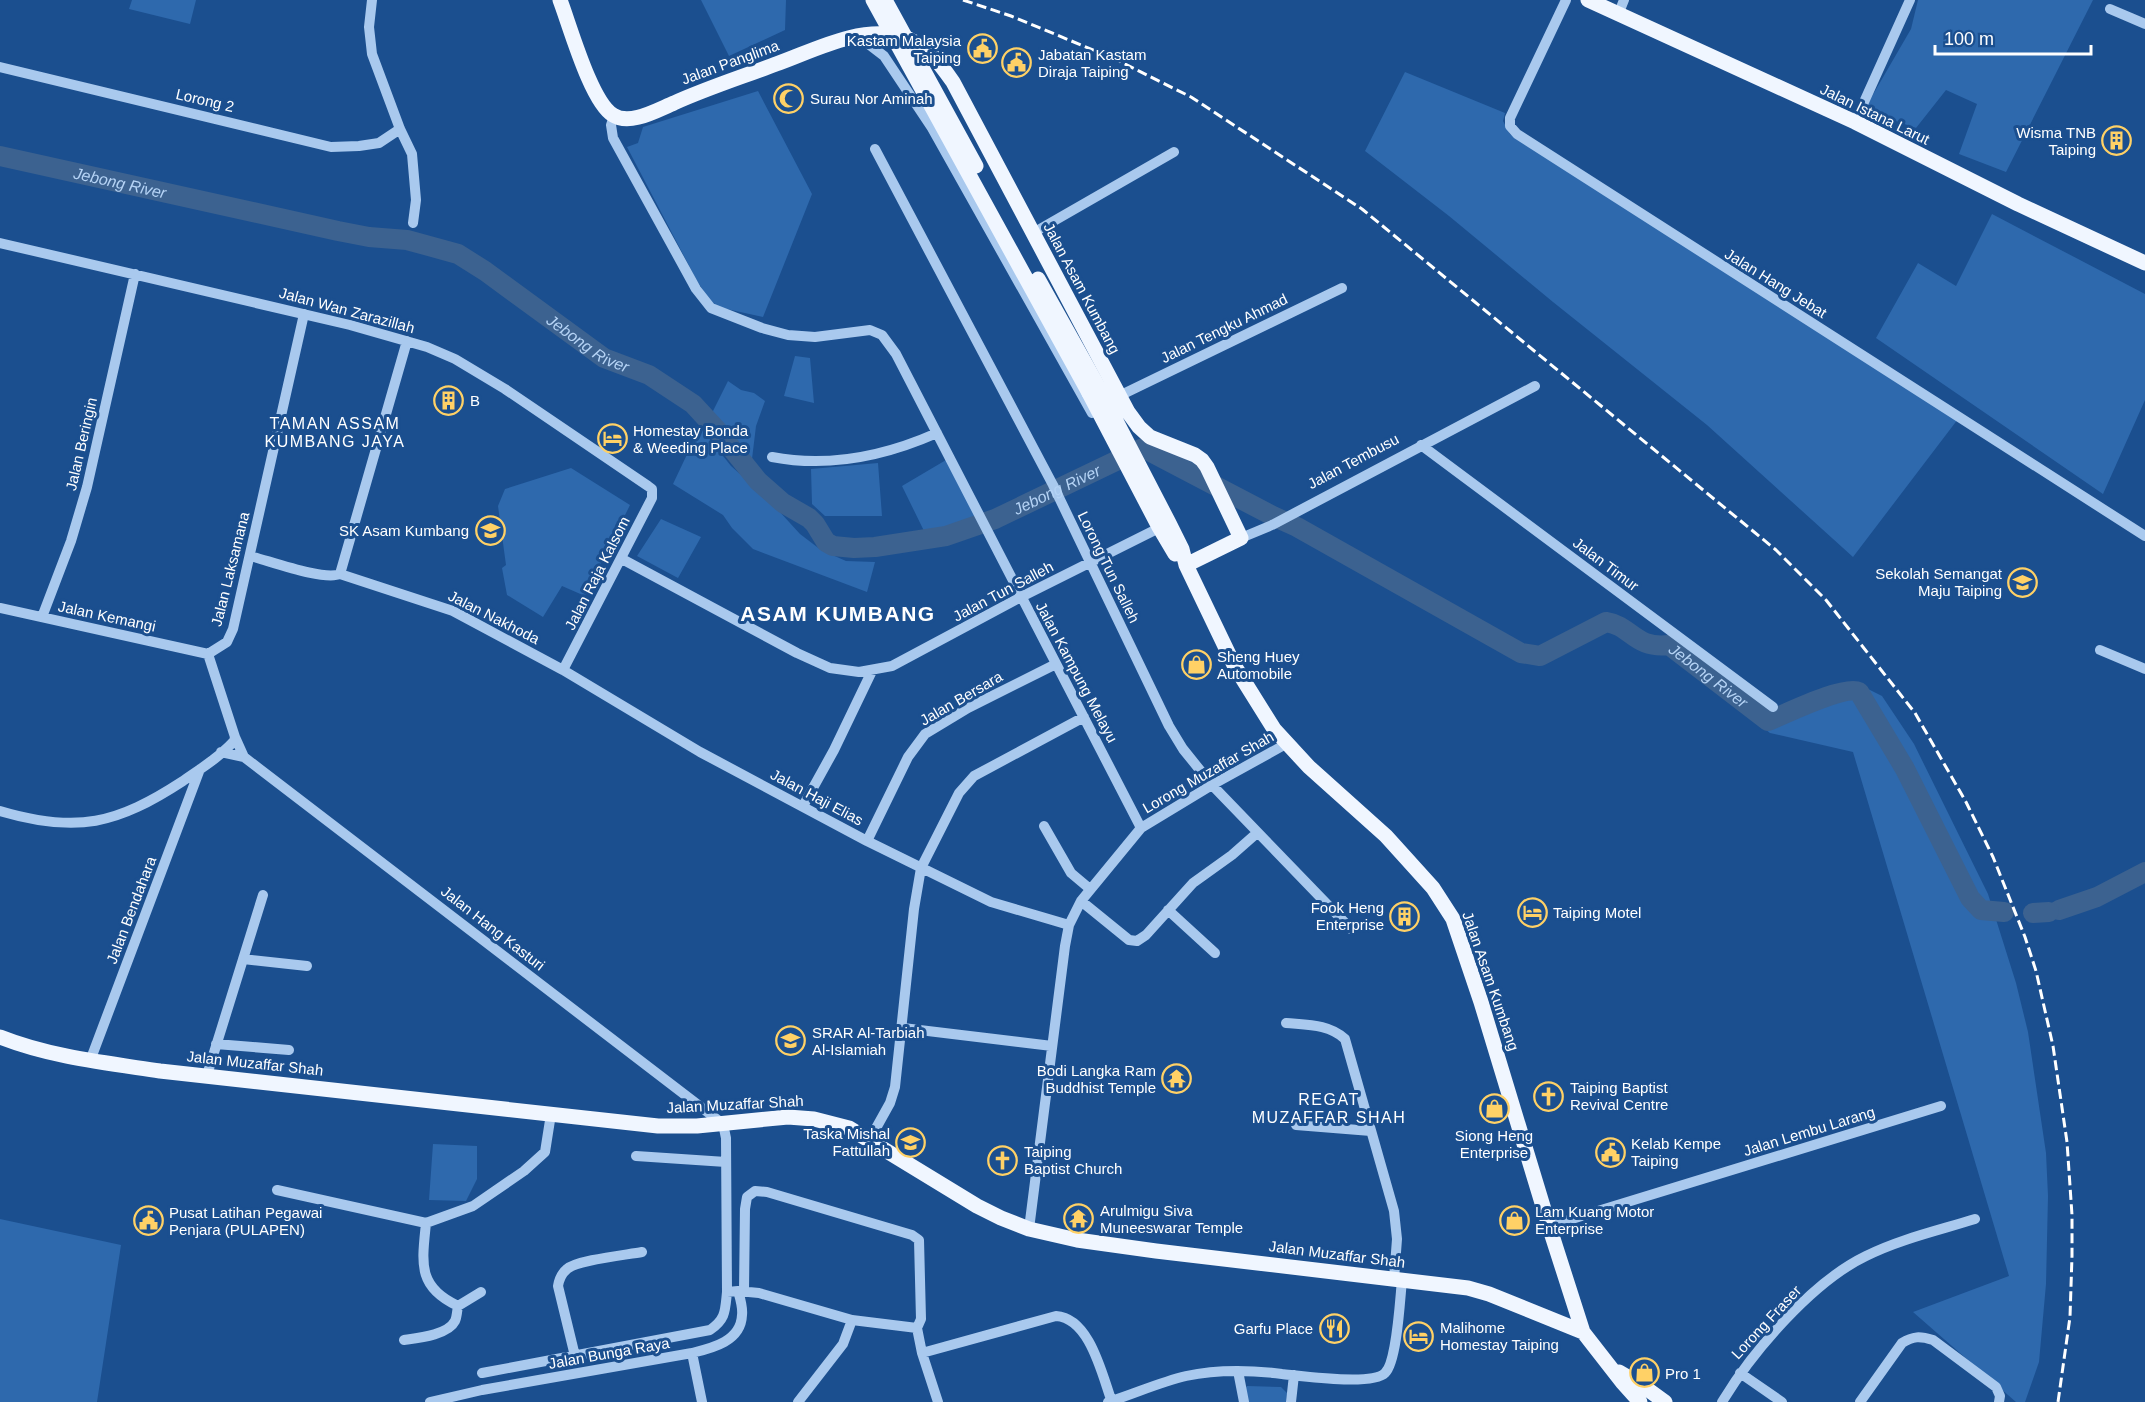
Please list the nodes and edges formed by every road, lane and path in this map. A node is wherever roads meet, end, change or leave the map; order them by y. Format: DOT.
graph roads {
  1 [pos="372,0"];
  2 [pos="560,0"];
  3 [pos="873,0"];
  4 [pos="885,0"];
  5 [pos="1566,0"];
  6 [pos="1588,0"];
  7 [pos="1624,0"];
  8 [pos="1910,0"];
  9 [pos="2110,9"];
  10 [pos="1618,15"];
  11 [pos="2145,24"];
  12 [pos="858,36"];
  13 [pos="0,67"];
  14 [pos="614,116"];
  15 [pos="1855,122"];
  16 [pos="400,129"];
  17 [pos="875,149"];
  18 [pos="1174,152"];
  19 [pos="413,223"];
  20 [pos="1033,233"];
  21 [pos="0,243"];
  22 [pos="2145,263"];
  23 [pos="135,274"];
  24 [pos="1342,288"];
  25 [pos="304,314"];
  26 [pos="407,341"];
  27 [pos="1535,386"];
  28 [pos="1094,391"];
  29 [pos="1119,396"];
  30 [pos="937,433"];
  31 [pos="1118,440"];
  32 [pos="1421,446"];
  33 [pos="772,458"];
  34 [pos="652,489"];
  35 [pos="1164,525"];
  36 [pos="2145,536"];
  37 [pos="1241,538"];
  38 [pos="250,556"];
  39 [pos="622,558"];
  40 [pos="1091,562"];
  41 [pos="1186,565"];
  42 [pos="340,574"];
  43 [pos="1021,597"];
  44 [pos="0,608"];
  45 [pos="42,617"];
  46 [pos="2100,650"];
  47 [pos="208,654"];
  48 [pos="1056,664"];
  49 [pos="2145,669"];
  50 [pos="563,670"];
  51 [pos="872,671"];
  52 [pos="1773,707"];
  53 [pos="1084,717"];
  54 [pos="235,737"];
  55 [pos="1287,744"];
  56 [pos="221,752"];
  57 [pos="244,757"];
  58 [pos="200,769"];
  59 [pos="1212,785"];
  60 [pos="803,806"];
  61 [pos="0,811"];
  62 [pos="1044,826"];
  63 [pos="1141,828"];
  64 [pos="1257,832"];
  65 [pos="867,841"];
  66 [pos="921,868"];
  67 [pos="1090,889"];
  68 [pos="262,895"];
  69 [pos="1081,901"];
  70 [pos="1168,910"];
  71 [pos="1069,925"];
  72 [pos="1351,929"];
  73 [pos="1215,953"];
  74 [pos="243,959"];
  75 [pos="307,966"];
  76 [pos="1286,1023"];
  77 [pos="903,1028"];
  78 [pos="0,1037"];
  79 [pos="216,1044"];
  80 [pos="1052,1046"];
  81 [pos="289,1050"];
  82 [pos="90,1061"];
  83 [pos="207,1075"];
  84 [pos="1941,1106"];
  85 [pos="551,1114"];
  86 [pos="723,1124"];
  87 [pos="1296,1125"];
  88 [pos="1371,1131"];
  89 [pos="870,1139"];
  90 [pos="636,1156"];
  91 [pos="726,1162"];
  92 [pos="277,1190"];
  93 [pos="1975,1219"];
  94 [pos="426,1222"];
  95 [pos="1549,1226"];
  96 [pos="1029,1229"];
  97 [pos="642,1252"];
  98 [pos="1398,1279"];
  99 [pos="736,1291"];
  100 [pos="481,1292"];
  101 [pos="458,1306"];
  102 [pos="852,1320"];
  103 [pos="917,1328"];
  104 [pos="1583,1332"];
  105 [pos="404,1340"];
  106 [pos="692,1353"];
  107 [pos="922,1353"];
  108 [pos="575,1356"];
  109 [pos="1613,1369"];
  110 [pos="1238,1371"];
  111 [pos="482,1373"];
  112 [pos="1740,1373"];
  113 [pos="1294,1375"];
  114 [pos="430,1402"];
  115 [pos="702,1402"];
  116 [pos="798,1402"];
  117 [pos="938,1402"];
  118 [pos="1111,1402"];
  119 [pos="1244,1402"];
  120 [pos="1291,1402"];
  121 [pos="1640,1402"];
  122 [pos="1665,1402"];
  123 [pos="1722,1402"];
  124 [pos="1782,1402"];
  125 [pos="1860,1402"];
  126 [pos="1999,1402"];
  1 -- 16 [label="street"];
  2 -- 14 [label="main road"];
  3 -- 28 [label="main road, Jalan Asam Kumbang, bridge"];
  4 -- 28 [label="main road, Jalan Asam Kumbang, bridge"];
  5 -- 36 [label="street, Jalan Hang Jebat"];
  6 -- 10 [label="main road, Jalan Istana Larut"];
  7 -- 10 [label="street"];
  8 -- 15 [label="street"];
  9 -- 11 [label="street"];
  10 -- 15 [label="main road, Jalan Istana Larut"];
  12 -- 14 [label="main road, Jalan Panglima"];
  12 -- 20 [label="main road, Jalan Asam Kumbang"];
  12 -- 31 [label="street, Jalan Asam Kumbang"];
  13 -- 16 [label="street, Lorong 2"];
  14 -- 30 [label="street, Jalan Kampung Melayu"];
  15 -- 22 [label="main road, Jalan Istana Larut"];
  16 -- 19 [label="street"];
  17 -- 40 [label="street, Lorong Tun Salleh"];
  18 -- 20 [label="street"];
  20 -- 29 [label="main road, Jalan Asam Kumbang"];
  21 -- 23 [label="street, Jalan Wan Zarazillah"];
  23 -- 25 [label="street, Jalan Wan Zarazillah"];
  23 -- 45 [label="street, Jalan Beringin"];
  24 -- 29 [label="street, Jalan Tengku Ahmad"];
  25 -- 26 [label="street, Jalan Wan Zarazillah"];
  25 -- 38 [label="street, Jalan Laksamana"];
  26 -- 34 [label="street, Jalan Wan Zarazillah"];
  26 -- 42 [label="street"];
  27 -- 32 [label="street, Jalan Tembusu"];
  28 -- 31 [label="main road, Jalan Asam Kumbang"];
  29 -- 37 [label="main road, Jalan Asam Kumbang"];
  30 -- 33 [label="street"];
  30 -- 43 [label="street, Jalan Kampung Melayu"];
  31 -- 35 [label="main road, Jalan Asam Kumbang"];
  32 -- 37 [label="street, Jalan Tembusu"];
  32 -- 52 [label="street, Jalan Timur"];
  34 -- 39 [label="street, Jalan Raja Kalsom"];
  35 -- 40 [label="street, Jalan Tun Salleh"];
  35 -- 41 [label="main road, Jalan Asam Kumbang"];
  37 -- 41 [label="main road, Jalan Tembusu"];
  38 -- 42 [label="street, Jalan Nakhoda"];
  38 -- 47 [label="street, Jalan Laksamana"];
  39 -- 50 [label="street, Jalan Raja Kalsom"];
  39 -- 51 [label="street, Jalan Tun Salleh"];
  40 -- 43 [label="street, Jalan Tun Salleh"];
  40 -- 59 [label="street, Lorong Tun Salleh"];
  41 -- 55 [label="main road, Jalan Asam Kumbang"];
  42 -- 50 [label="street, Jalan Nakhoda"];
  43 -- 48 [label="street, Jalan Kampung Melayu"];
  43 -- 51 [label="street, Jalan Tun Salleh"];
  44 -- 45 [label="street, Jalan Kemangi"];
  45 -- 47 [label="street, Jalan Kemangi"];
  46 -- 49 [label="street"];
  47 -- 54 [label="street"];
  48 -- 53 [label="street, Jalan Kampung Melayu"];
  48 -- 65 [label="street, Jalan Bersara"];
  50 -- 60 [label="street, Jalan Haji Elias"];
  51 -- 60 [label="street"];
  53 -- 63 [label="street, Jalan Kampung Melayu"];
  53 -- 66 [label="street"];
  54 -- 56 [label="street"];
  54 -- 57 [label="street"];
  55 -- 59 [label="street, Lorong Muzaffar Shah"];
  55 -- 95 [label="main road, Jalan Asam Kumbang"];
  56 -- 57 [label="street"];
  56 -- 58 [label="street"];
  57 -- 86 [label="street, Jalan Hang Kasturi"];
  58 -- 61 [label="street"];
  58 -- 82 [label="street, Jalan Bendahara"];
  59 -- 63 [label="street, Lorong Muzaffar Shah"];
  59 -- 64 [label="street, Lorong Tun Salleh"];
  60 -- 65 [label="street, Jalan Haji Elias"];
  62 -- 67 [label="street"];
  63 -- 67 [label="street, Lorong Muzaffar Shah"];
  64 -- 70 [label="street"];
  64 -- 72 [label="street, Lorong Tun Salleh"];
  65 -- 66 [label="street, Jalan Haji Elias"];
  66 -- 71 [label="street, Jalan Haji Elias"];
  66 -- 77 [label="street"];
  67 -- 69 [label="street, Lorong Muzaffar Shah"];
  68 -- 74 [label="street"];
  69 -- 70 [label="street"];
  69 -- 71 [label="street, Lorong Muzaffar Shah"];
  70 -- 73 [label="street"];
  71 -- 80 [label="street, Lorong Muzaffar Shah"];
  74 -- 75 [label="street"];
  74 -- 79 [label="street"];
  76 -- 88 [label="street"];
  77 -- 80 [label="street"];
  77 -- 89 [label="street"];
  78 -- 82 [label="main road, Jalan Muzaffar Shah"];
  79 -- 81 [label="street"];
  79 -- 83 [label="street"];
  80 -- 96 [label="street, Lorong Muzaffar Shah"];
  82 -- 83 [label="main road, Jalan Muzaffar Shah"];
  83 -- 85 [label="main road, Jalan Muzaffar Shah"];
  84 -- 95 [label="street, Jalan Lembu Larang"];
  85 -- 86 [label="main road, Jalan Muzaffar Shah"];
  85 -- 94 [label="street"];
  86 -- 89 [label="main road, Jalan Muzaffar Shah"];
  86 -- 91 [label="street, Jalan Bunga Raya"];
  87 -- 88 [label="street"];
  88 -- 98 [label="street"];
  89 -- 96 [label="main road, Jalan Muzaffar Shah"];
  90 -- 91 [label="street"];
  91 -- 99 [label="street, Jalan Bunga Raya"];
  92 -- 94 [label="street"];
  93 -- 112 [label="street, Lorong Fraser"];
  94 -- 101 [label="street"];
  95 -- 104 [label="main road, Jalan Asam Kumbang"];
  96 -- 98 [label="main road, Jalan Muzaffar Shah"];
  97 -- 108 [label="street"];
  98 -- 104 [label="main road, Jalan Muzaffar Shah"];
  98 -- 113 [label="street"];
  99 -- 102 [label="street"];
  99 -- 103 [label="street"];
  99 -- 106 [label="street, Jalan Bunga Raya"];
  99 -- 108 [label="street, Jalan Bunga Raya"];
  100 -- 101 [label="street"];
  101 -- 105 [label="street"];
  102 -- 103 [label="street"];
  102 -- 116 [label="street"];
  103 -- 107 [label="street"];
  104 -- 109 [label="main road, Jalan Asam Kumbang"];
  106 -- 114 [label="street, Jalan Bunga Raya"];
  106 -- 115 [label="street"];
  107 -- 117 [label="street"];
  107 -- 118 [label="street"];
  108 -- 111 [label="street, Jalan Bunga Raya"];
  109 -- 121 [label="main road, Jalan Asam Kumbang"];
  109 -- 122 [label="main road, Jalan Asam Kumbang"];
  110 -- 113 [label="street"];
  110 -- 118 [label="street"];
  110 -- 119 [label="street"];
  112 -- 123 [label="street, Lorong Fraser"];
  112 -- 124 [label="street"];
  113 -- 120 [label="street"];
  125 -- 126 [label="street"];
}
